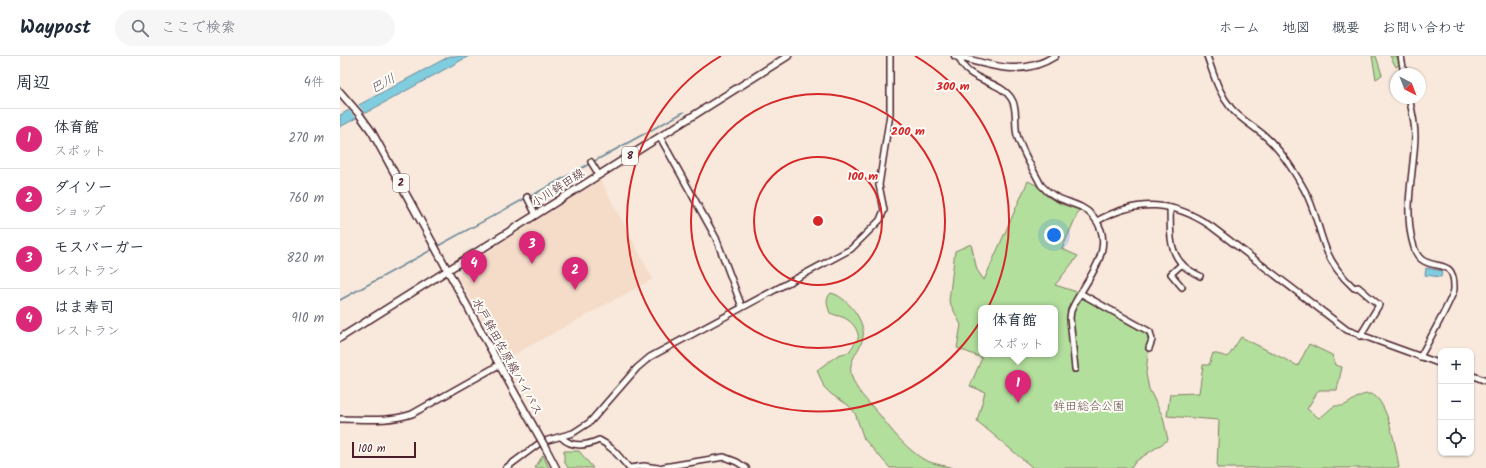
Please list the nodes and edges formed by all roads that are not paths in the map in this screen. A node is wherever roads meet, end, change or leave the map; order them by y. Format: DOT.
graph roads {
  1 [pos="788,56"];
  2 [pos="890,56"];
  3 [pos="1055,56"];
  4 [pos="1207,56"];
  5 [pos="1401,56"];
  6 [pos="957,57"];
  7 [pos="1403,68"];
  8 [pos="340,92"];
  9 [pos="1411,104"];
  10 [pos="660,137"];
  11 [pos="592,163"];
  12 [pos="599,175"];
  13 [pos="528,198"];
  14 [pos="1170,208"];
  15 [pos="536,215"];
  16 [pos="1098,221"];
  17 [pos="1182,264"];
  18 [pos="448,270"];
  19 [pos="1200,276"];
  20 [pos="1182,287"];
  21 [pos="1080,293"];
  22 [pos="742,307"];
  23 [pos="1360,336"];
  24 [pos="340,338"];
  25 [pos="1148,348"];
  26 [pos="1420,357"];
  27 [pos="1438,363"];
  28 [pos="499,365"];
  29 [pos="1075,369"];
  30 [pos="1474,376"];
  31 [pos="1486,381"];
  32 [pos="340,419"];
  33 [pos="561,437"];
  34 [pos="506,468"];
  35 [pos="556,468"];
  36 [pos="630,468"];
  37 [pos="746,468"];
  1 -- 10 [label="main road, 小川鉾田線 / 8"];
  2 -- 22 [label="street"];
  3 -- 6 [label="main road"];
  4 -- 23 [label="street"];
  5 -- 7 [label="street"];
  6 -- 16 [label="street"];
  8 -- 18 [label="main road, 水戸鉾田佐原線バイパス / 2"];
  9 -- 26 [label="street"];
  10 -- 12 [label="main road, 小川鉾田線 / 8"];
  10 -- 22 [label="street"];
  11 -- 12 [label="street"];
  12 -- 15 [label="main road, 小川鉾田線 / 8"];
  13 -- 15 [label="street"];
  14 -- 16 [label="street"];
  14 -- 17 [label="street"];
  14 -- 23 [label="street"];
  15 -- 18 [label="main road, 小川鉾田線 / 8"];
  16 -- 21 [label="street"];
  17 -- 19 [label="street"];
  17 -- 20 [label="street"];
  18 -- 24 [label="main road, 小川鉾田線 / 8"];
  18 -- 28 [label="main road, 水戸鉾田佐原線バイパス / 2"];
  21 -- 25 [label="street"];
  21 -- 29 [label="street"];
  22 -- 33 [label="street"];
  23 -- 26 [label="street"];
  26 -- 27 [label="street"];
  28 -- 32 [label="street"];
  28 -- 35 [label="main road, 水戸鉾田佐原線バイパス / 2, bridge"];
  30 -- 31 [label="street"];
  33 -- 34 [label="street"];
  33 -- 36 [label="street"];
  36 -- 37 [label="street"];
}
